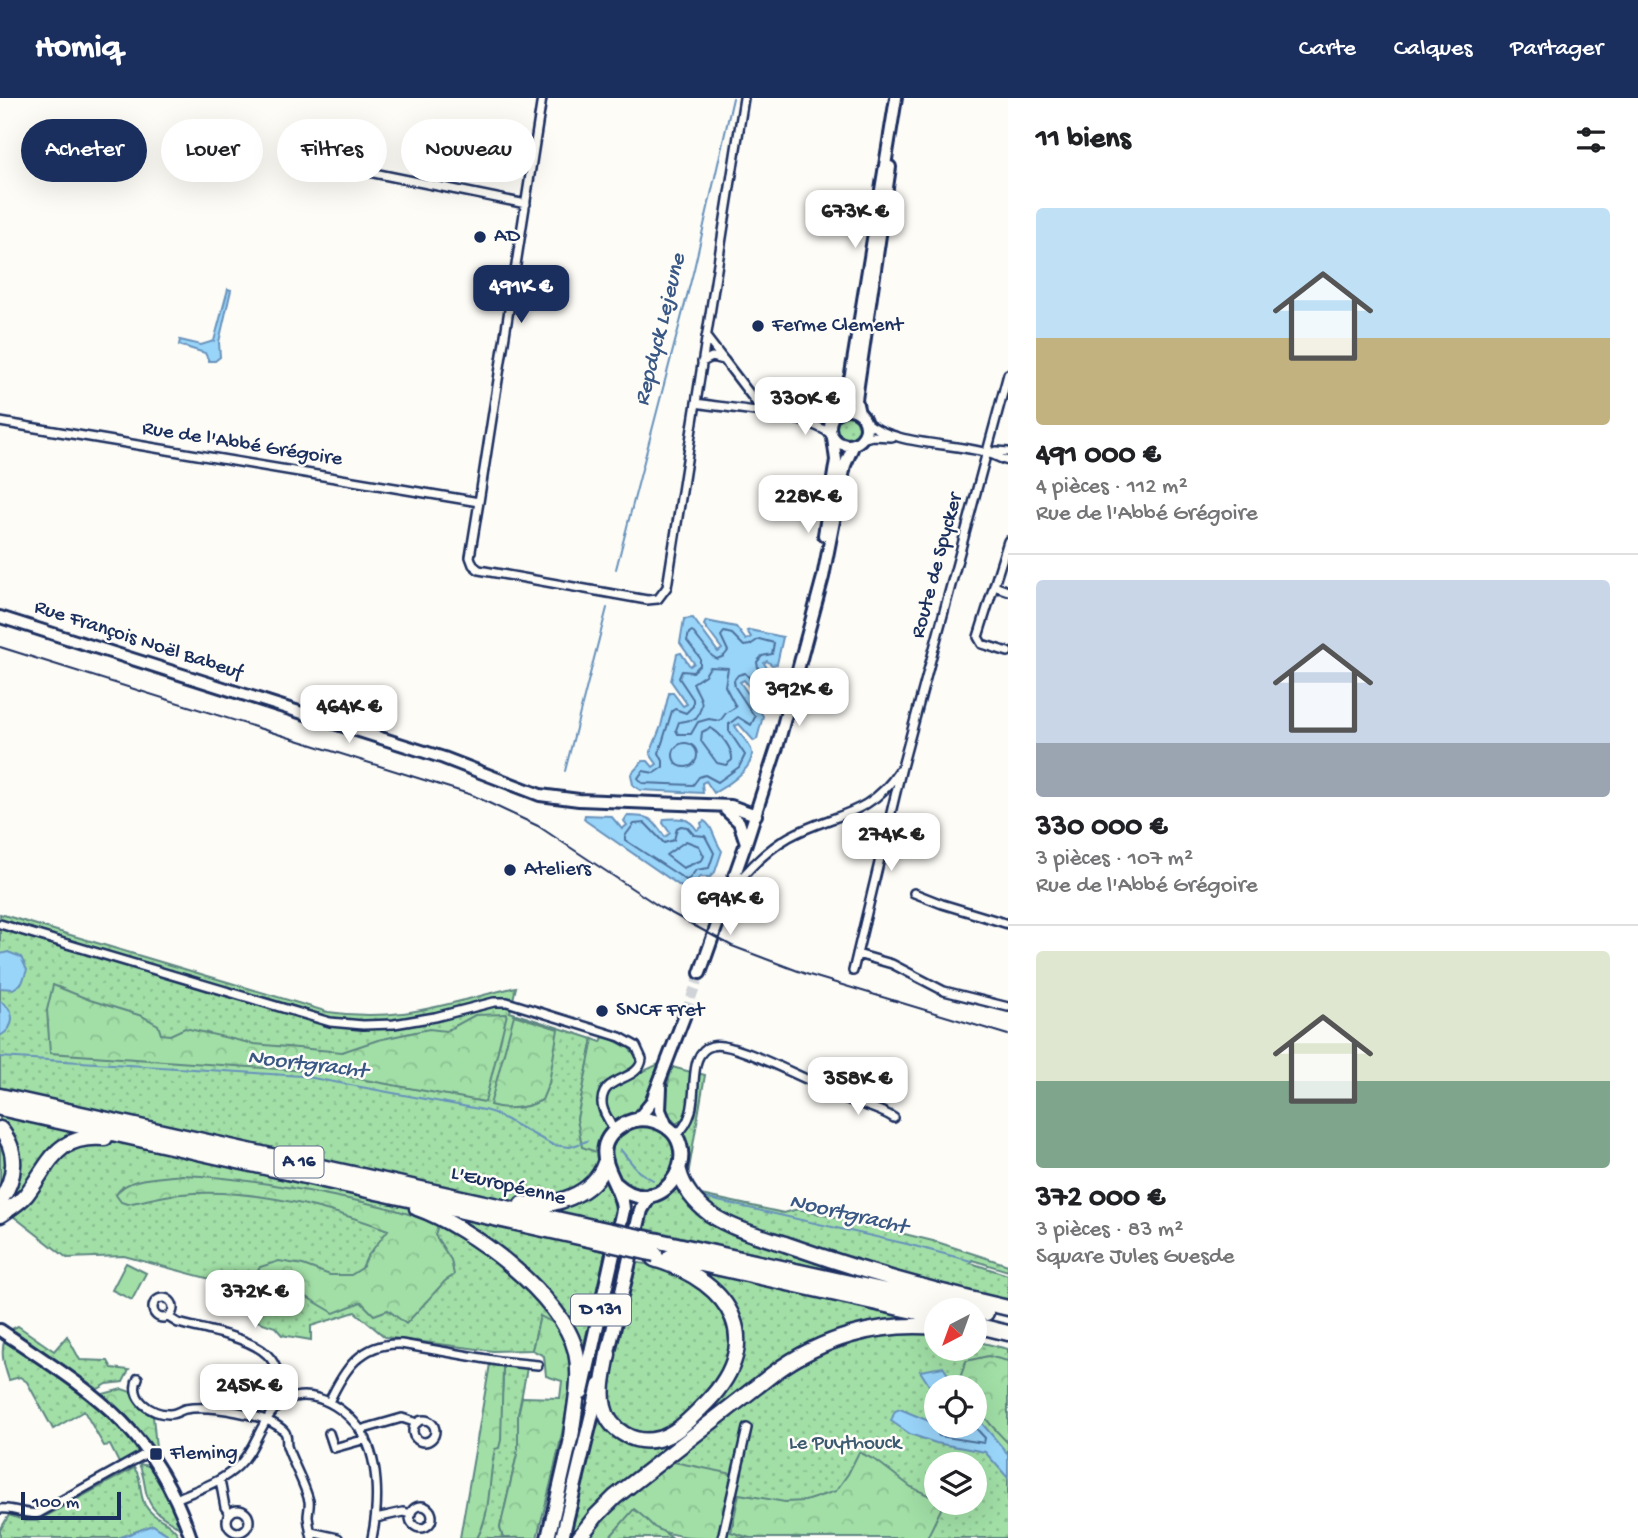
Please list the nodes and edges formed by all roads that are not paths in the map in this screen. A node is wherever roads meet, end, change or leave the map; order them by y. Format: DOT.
graph roads {
  1 [pos="542,98"];
  2 [pos="744,98"];
  3 [pos="897,98"];
  4 [pos="387,176"];
  5 [pos="526,204"];
  6 [pos="706,337"];
  7 [pos="726,362"];
  8 [pos="702,363"];
  9 [pos="1008,374"];
  10 [pos="696,403"];
  11 [pos="837,413"];
  12 [pos="765,414"];
  13 [pos="862,417"];
  14 [pos="789,418"];
  15 [pos="0,422"];
  16 [pos="833,436"];
  17 [pos="906,438"];
  18 [pos="858,441"];
  19 [pos="1008,452"];
  20 [pos="988,453"];
  21 [pos="1008,461"];
  22 [pos="479,502"];
  23 [pos="1008,541"];
  24 [pos="1006,554"];
  25 [pos="995,586"];
  26 [pos="1008,591"];
  27 [pos="0,617"];
  28 [pos="808,631"];
  29 [pos="1008,652"];
  30 [pos="902,767"];
  31 [pos="765,788"];
  32 [pos="732,808"];
  33 [pos="755,817"];
  34 [pos="746,843"];
  35 [pos="730,891"];
  36 [pos="914,893"];
  37 [pos="1008,923"];
  38 [pos="0,924"];
  39 [pos="857,954"];
  40 [pos="853,971"];
  41 [pos="700,973"];
  42 [pos="1008,1007"];
  43 [pos="686,1012"];
  44 [pos="666,1067"];
  45 [pos="0,1096"];
  46 [pos="0,1108"];
  47 [pos="894,1118"];
  48 [pos="637,1119"];
  49 [pos="0,1129"];
  50 [pos="618,1129"];
  51 [pos="672,1133"];
  52 [pos="218,1157"];
  53 [pos="605,1163"];
  54 [pos="679,1171"];
  55 [pos="616,1184"];
  56 [pos="342,1185"];
  57 [pos="433,1191"];
  58 [pos="650,1195"];
  59 [pos="0,1201"];
  60 [pos="0,1215"];
  61 [pos="597,1238"];
  62 [pos="656,1252"];
  63 [pos="1008,1308"];
  64 [pos="924,1313"];
  65 [pos="168,1317"];
  66 [pos="1008,1317"];
  67 [pos="924,1327"];
  68 [pos="987,1328"];
  69 [pos="0,1330"];
  70 [pos="1008,1333"];
  71 [pos="987,1335"];
  72 [pos="1008,1339"];
  73 [pos="608,1354"];
  74 [pos="538,1365"];
  75 [pos="138,1378"];
  76 [pos="289,1400"];
  77 [pos="329,1402"];
  78 [pos="266,1421"];
  79 [pos="417,1423"];
  80 [pos="747,1427"];
  81 [pos="360,1430"];
  82 [pos="329,1433"];
  83 [pos="571,1437"];
  84 [pos="366,1439"];
  85 [pos="149,1452"];
  86 [pos="220,1480"];
  87 [pos="176,1499"];
  88 [pos="0,1509"];
  89 [pos="230,1514"];
  90 [pos="411,1514"];
  91 [pos="376,1518"];
  92 [pos="311,1535"];
  93 [pos="191,1538"];
  94 [pos="338,1538"];
  95 [pos="372,1538"];
  96 [pos="548,1538"];
  97 [pos="562,1538"];
  98 [pos="579,1538"];
  99 [pos="722,1538"];
  1 -- 5 [label="street"];
  2 -- 6 [label="street"];
  3 -- 11 [label="main road"];
  3 -- 13 [label="main road"];
  4 -- 5 [label="street"];
  5 -- 22 [label="street"];
  6 -- 7 [label="street"];
  6 -- 8 [label="street"];
  7 -- 8 [label="street"];
  7 -- 12 [label="street"];
  8 -- 10 [label="street"];
  9 -- 20 [label="street, Route de Spycker"];
  10 -- 12 [label="street"];
  10 -- 22 [label="street"];
  11 -- 13 [label="main road"];
  11 -- 14 [label="street"];
  11 -- 16 [label="main road"];
  12 -- 14 [label="street"];
  13 -- 17 [label="street"];
  13 -- 18 [label="main road"];
  14 -- 16 [label="street"];
  15 -- 22 [label="street, Rue de l'Abbé Grégoire"];
  16 -- 18 [label="main road"];
  16 -- 28 [label="main road"];
  17 -- 18 [label="street"];
  17 -- 20 [label="street"];
  18 -- 28 [label="main road"];
  19 -- 20 [label="street"];
  20 -- 21 [label="street"];
  20 -- 30 [label="street, Route de Spycker"];
  23 -- 24 [label="street"];
  24 -- 25 [label="street"];
  25 -- 26 [label="street"];
  25 -- 29 [label="street"];
  27 -- 32 [label="main road, Rue François Noël Babeuf"];
  28 -- 31 [label="main road"];
  30 -- 35 [label="street, Route de Spycker"];
  30 -- 39 [label="street, Route de Spycker"];
  31 -- 32 [label="main road"];
  31 -- 33 [label="main road"];
  32 -- 33 [label="main road, Rue François Noël Babeuf"];
  32 -- 34 [label="main road"];
  33 -- 34 [label="main road"];
  34 -- 35 [label="main road"];
  35 -- 41 [label="main road"];
  36 -- 37 [label="street"];
  38 -- 50 [label="street"];
  39 -- 40 [label="street, Route de Spycker"];
  39 -- 42 [label="street"];
  43 -- 44 [label="main road"];
  44 -- 48 [label="main road"];
  44 -- 51 [label="main road"];
  45 -- 57 [label="highway, L'Européenne / A 16"];
  46 -- 52 [label="highway, L'Européenne / A 16"];
  47 -- 51 [label="street"];
  48 -- 50 [label="main road"];
  48 -- 51 [label="main road"];
  49 -- 59 [label="highway"];
  50 -- 53 [label="main road"];
  51 -- 54 [label="main road"];
  52 -- 56 [label="highway, L'Européenne / A 16"];
  52 -- 60 [label="highway"];
  53 -- 55 [label="main road"];
  53 -- 57 [label="highway"];
  54 -- 58 [label="main road"];
  54 -- 63 [label="highway"];
  55 -- 58 [label="main road"];
  55 -- 83 [label="main road, D 131"];
  56 -- 61 [label="highway, L'Européenne / A 16"];
  56 -- 83 [label="highway"];
  57 -- 61 [label="highway, L'Européenne / A 16"];
  58 -- 73 [label="main road, D 131"];
  61 -- 62 [label="highway, L'Européenne / A 16, bridge"];
  62 -- 64 [label="highway, L'Européenne / A 16"];
  62 -- 66 [label="highway, L'Européenne / A 16"];
  62 -- 73 [label="highway"];
  65 -- 76 [label="street"];
  67 -- 98 [label="highway"];
  68 -- 70 [label="highway"];
  69 -- 85 [label="main road"];
  71 -- 72 [label="highway"];
  73 -- 97 [label="main road, D 131"];
  74 -- 77 [label="street"];
  75 -- 78 [label="street"];
  76 -- 77 [label="street"];
  76 -- 78 [label="street"];
  77 -- 81 [label="street"];
  78 -- 86 [label="street"];
  78 -- 92 [label="street"];
  79 -- 81 [label="street"];
  80 -- 99 [label="street"];
  81 -- 84 [label="street"];
  82 -- 84 [label="street"];
  83 -- 96 [label="main road, D 131"];
  84 -- 91 [label="street"];
  85 -- 87 [label="main road"];
  85 -- 88 [label="street"];
  86 -- 87 [label="street"];
  86 -- 89 [label="street"];
  87 -- 93 [label="main road"];
  90 -- 91 [label="street"];
  91 -- 95 [label="street"];
  92 -- 94 [label="street"];
}
